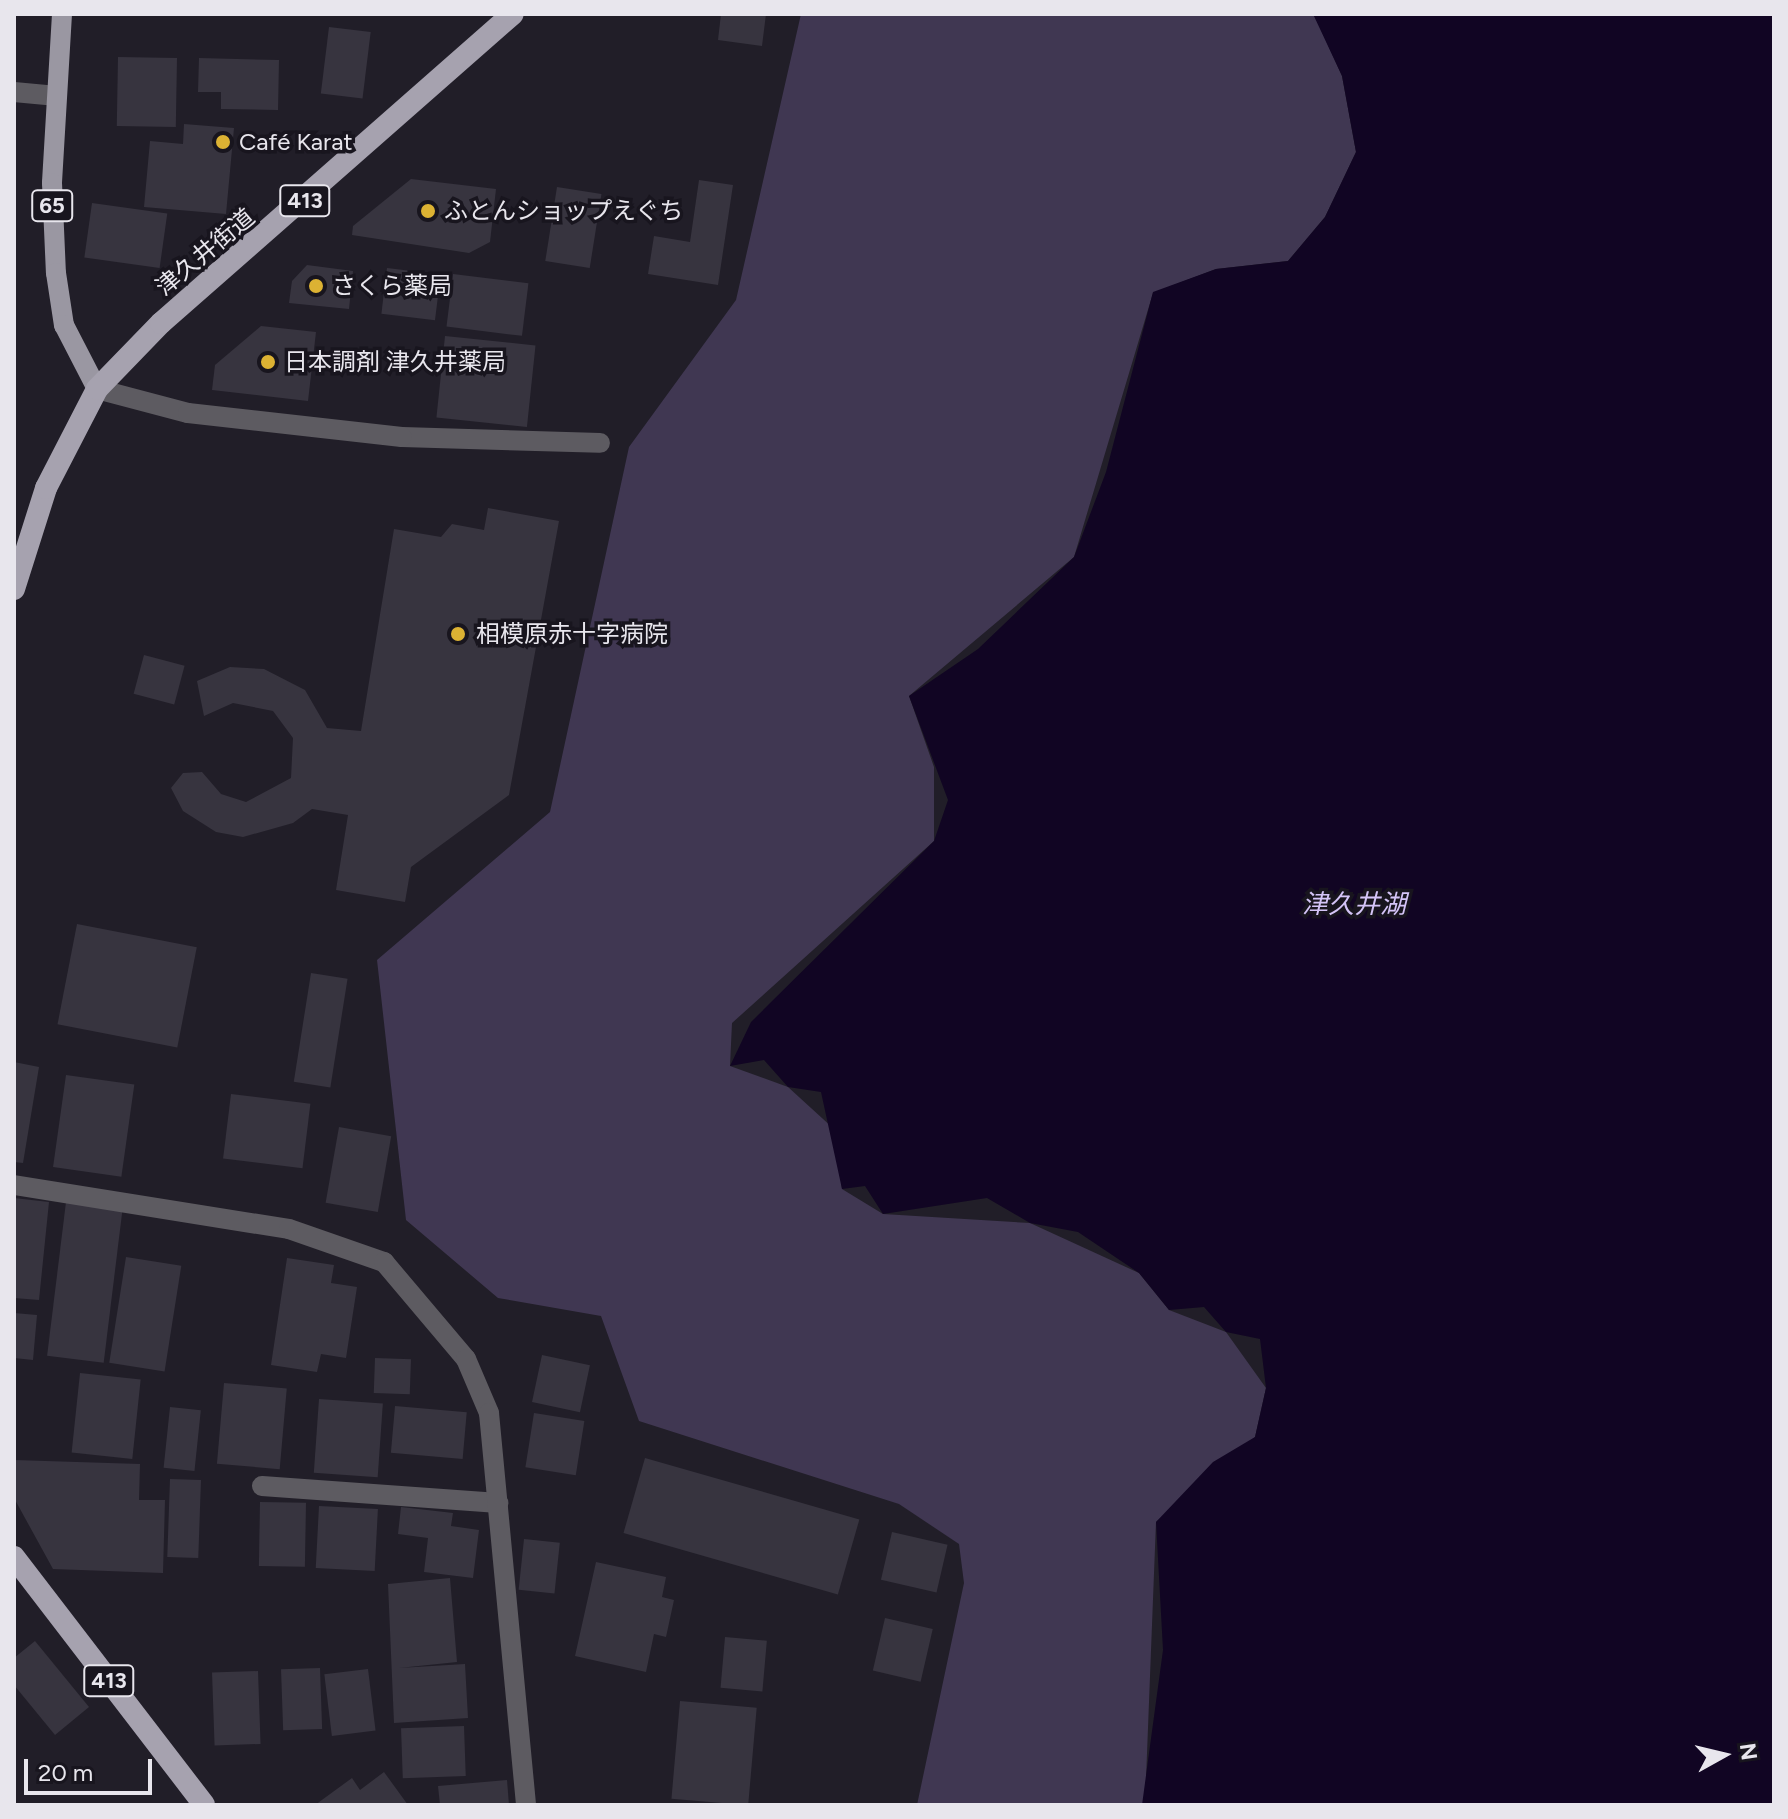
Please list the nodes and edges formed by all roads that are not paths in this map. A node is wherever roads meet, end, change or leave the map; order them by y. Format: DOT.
graph roads {
  1 [pos="62,14"];
  2 [pos="513,14"];
  3 [pos="14,92"];
  4 [pos="57,96"];
  5 [pos="97,389"];
  6 [pos="600,443"];
  7 [pos="14,589"];
  8 [pos="14,1185"];
  9 [pos="262,1486"];
  10 [pos="498,1503"];
  11 [pos="14,1557"];
  12 [pos="204,1805"];
  13 [pos="526,1805"];
  1 -- 4 [label="main road, 65"];
  2 -- 5 [label="highway, 津久井街道 / 413"];
  3 -- 4 [label="street"];
  4 -- 5 [label="main road, 65"];
  5 -- 6 [label="street"];
  5 -- 7 [label="highway, 津久井街道 / 413"];
  8 -- 10 [label="street"];
  9 -- 10 [label="street"];
  10 -- 13 [label="street"];
  11 -- 12 [label="highway, 413"];
}
